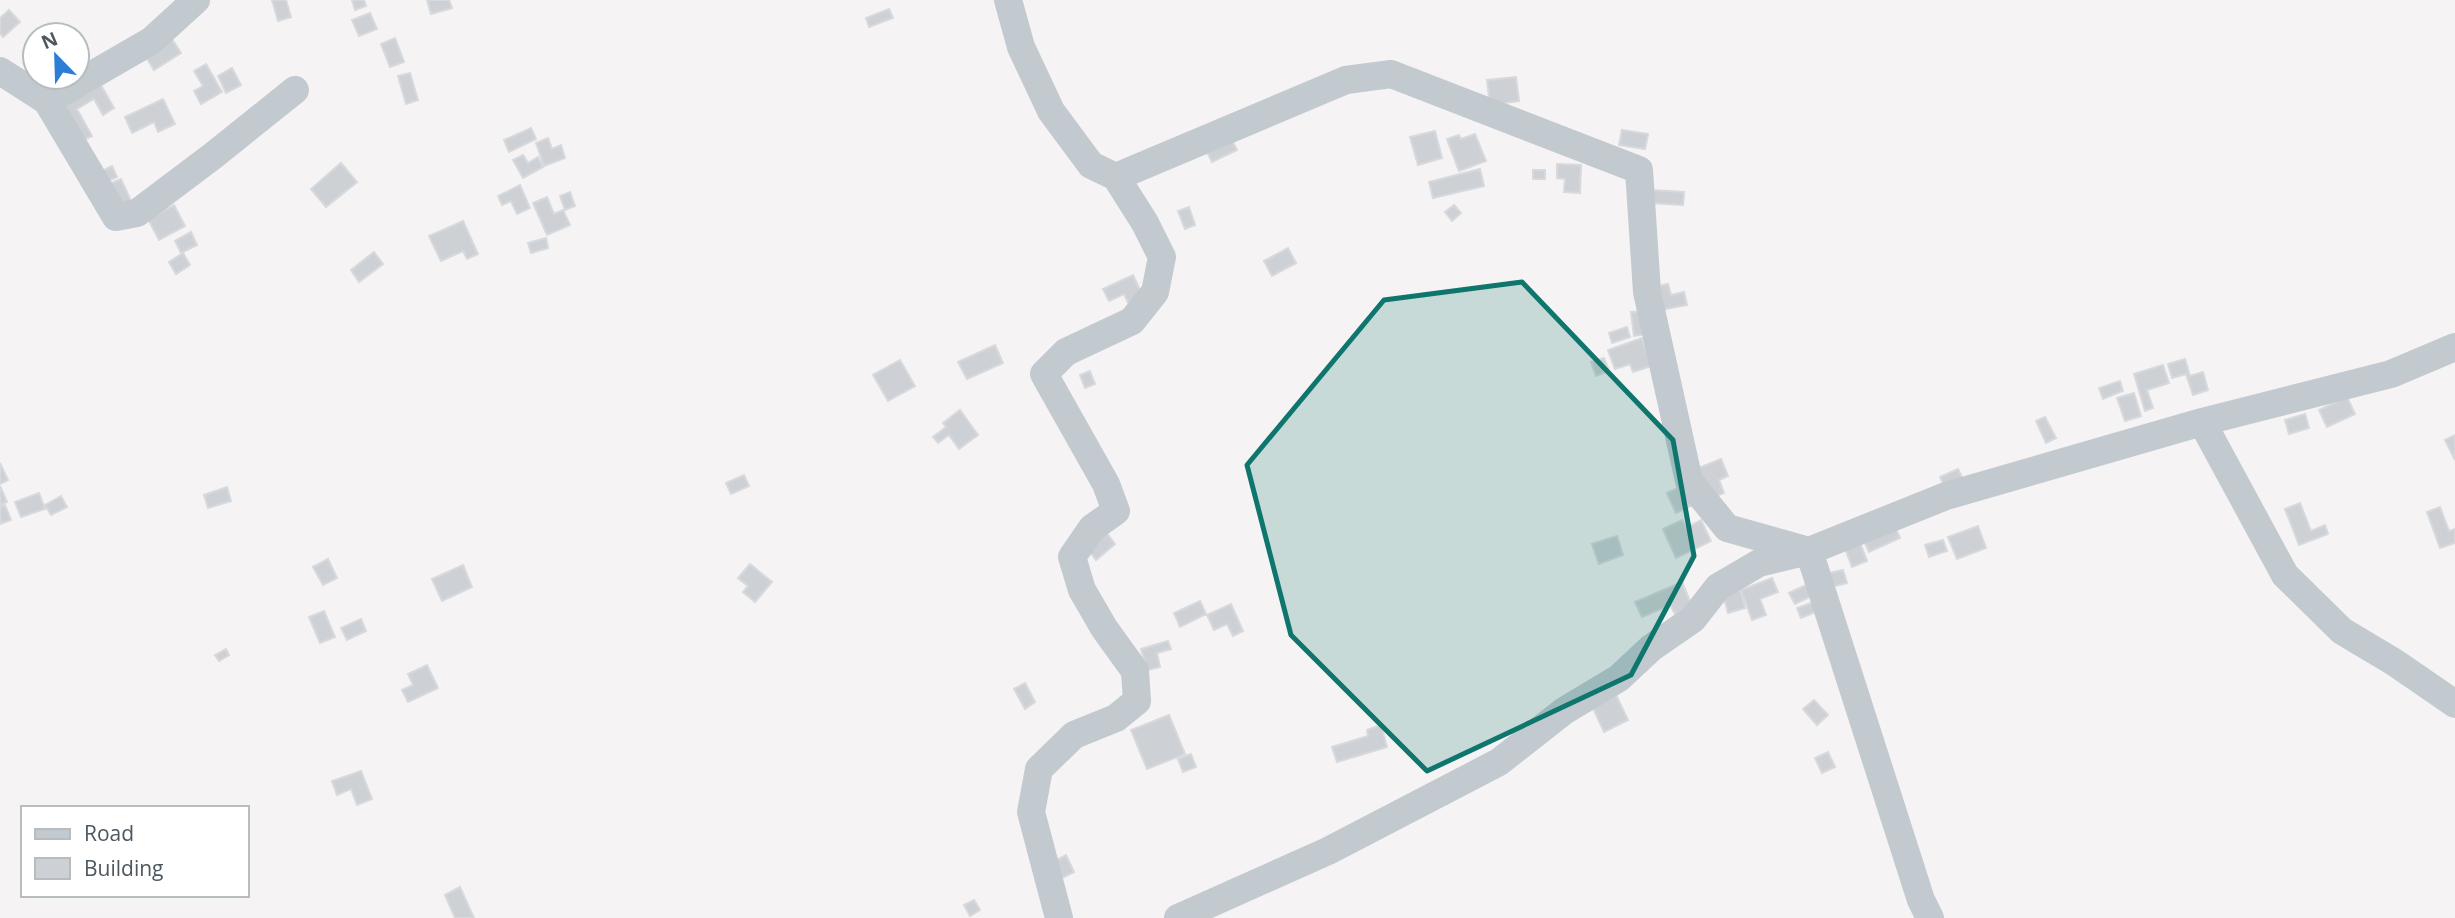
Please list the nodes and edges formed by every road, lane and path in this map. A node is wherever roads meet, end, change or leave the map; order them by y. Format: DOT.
graph roads {
  1 [pos="196,0"];
  2 [pos="1008,0"];
  3 [pos="0,71"];
  4 [pos="295,90"];
  5 [pos="47,102"];
  6 [pos="1116,177"];
  7 [pos="2455,347"];
  8 [pos="2202,422"];
  9 [pos="1809,551"];
  10 [pos="2455,704"];
  11 [pos="1059,918"];
  12 [pos="1178,918"];
  13 [pos="1930,918"];
  1 -- 5 [label="street"];
  2 -- 6 [label="street"];
  3 -- 5 [label="street"];
  4 -- 5 [label="street"];
  6 -- 9 [label="street"];
  6 -- 11 [label="street"];
  7 -- 8 [label="street"];
  8 -- 9 [label="street"];
  8 -- 10 [label="street"];
  9 -- 12 [label="street"];
  9 -- 13 [label="street"];
}
